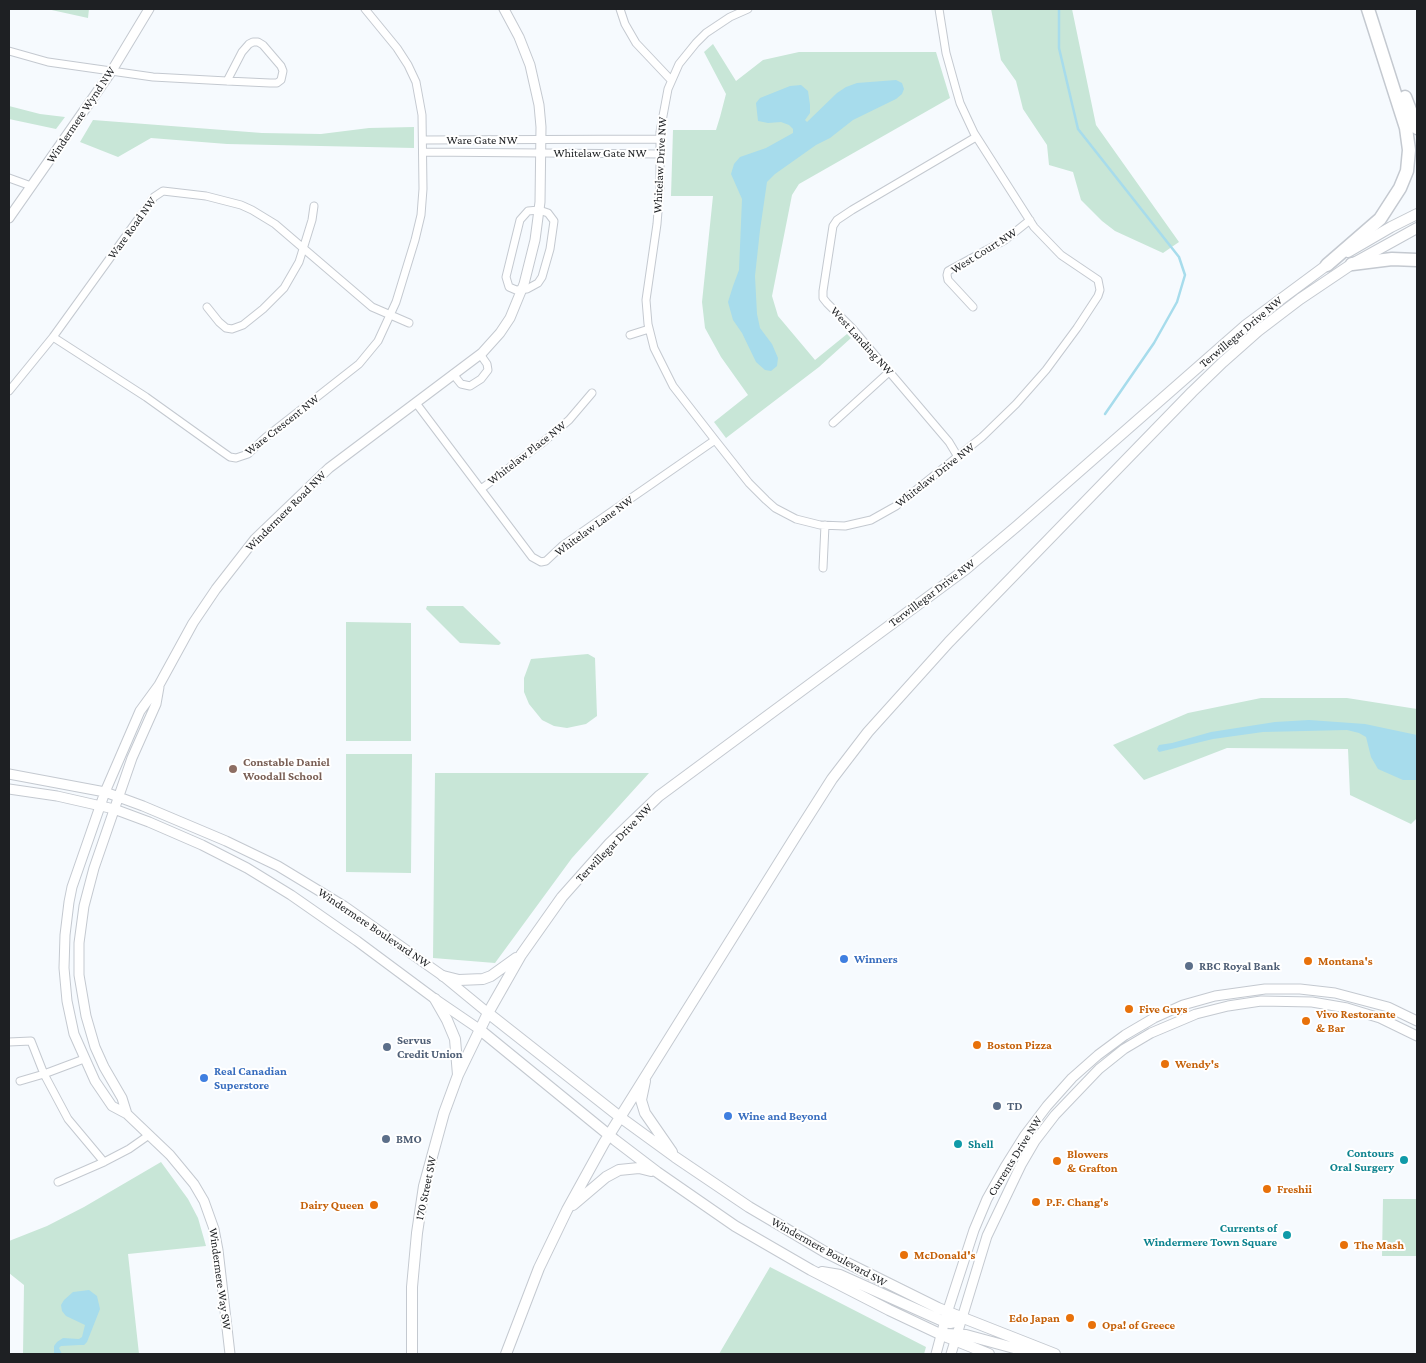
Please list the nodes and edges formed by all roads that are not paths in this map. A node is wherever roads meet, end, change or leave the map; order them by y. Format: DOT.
graph roads {
  1 [pos="149,9"];
  2 [pos="365,9"];
  3 [pos="504,9"];
  4 [pos="620,9"];
  5 [pos="748,9"];
  6 [pos="939,9"];
  7 [pos="1369,11"];
  8 [pos="9,51"];
  9 [pos="110,72"];
  10 [pos="671,80"];
  11 [pos="227,81"];
  12 [pos="1417,128"];
  13 [pos="976,137"];
  14 [pos="660,139"];
  15 [pos="423,140"];
  16 [pos="541,140"];
  17 [pos="423,152"];
  18 [pos="541,153"];
  19 [pos="660,154"];
  20 [pos="9,178"];
  21 [pos="31,186"];
  22 [pos="314,206"];
  23 [pos="539,210"];
  24 [pos="1417,214"];
  25 [pos="9,218"];
  26 [pos="1030,220"];
  27 [pos="1417,228"];
  28 [pos="303,248"];
  29 [pos="1417,260"];
  30 [pos="1352,264"];
  31 [pos="1327,265"];
  32 [pos="522,289"];
  33 [pos="973,307"];
  34 [pos="207,308"];
  35 [pos="391,316"];
  36 [pos="409,323"];
  37 [pos="649,329"];
  38 [pos="630,335"];
  39 [pos="53,337"];
  40 [pos="480,354"];
  41 [pos="889,372"];
  42 [pos="453,374"];
  43 [pos="9,391"];
  44 [pos="592,393"];
  45 [pos="416,403"];
  46 [pos="833,423"];
  47 [pos="714,440"];
  48 [pos="958,457"];
  49 [pos="481,489"];
  50 [pos="825,525"];
  51 [pos="823,568"];
  52 [pos="159,685"];
  53 [pos="9,774"];
  54 [pos="9,789"];
  55 [pos="105,792"];
  56 [pos="119,797"];
  57 [pos="100,806"];
  58 [pos="114,809"];
  59 [pos="520,955"];
  60 [pos="443,976"];
  61 [pos="435,999"];
  62 [pos="488,1013"];
  63 [pos="1417,1021"];
  64 [pos="479,1029"];
  65 [pos="1417,1036"];
  66 [pos="9,1042"];
  67 [pos="84,1059"];
  68 [pos="44,1074"];
  69 [pos="646,1074"];
  70 [pos="458,1075"];
  71 [pos="20,1081"];
  72 [pos="127,1114"];
  73 [pos="620,1117"];
  74 [pos="149,1135"];
  75 [pos="608,1136"];
  76 [pos="675,1157"];
  77 [pos="104,1162"];
  78 [pos="657,1172"];
  79 [pos="58,1182"];
  80 [pos="567,1210"];
  81 [pos="811,1270"];
  82 [pos="946,1318"];
  83 [pos="962,1318"];
  84 [pos="942,1335"];
  85 [pos="956,1337"];
  86 [pos="230,1354"];
  87 [pos="412,1354"];
  88 [pos="506,1354"];
  89 [pos="936,1354"];
  90 [pos="951,1354"];
  91 [pos="989,1354"];
  92 [pos="1036,1354"];
  93 [pos="1055,1354"];
  1 -- 9 [label="street, Windermere Wynd NW"];
  2 -- 15 [label="street, Ware Crescent NW"];
  3 -- 16 [label="street, Windermere Road NW"];
  4 -- 10 [label="street"];
  5 -- 10 [label="street, Whitelaw Drive NW"];
  6 -- 13 [label="street"];
  7 -- 12 [label="highway"];
  7 -- 31 [label="highway"];
  8 -- 9 [label="street"];
  9 -- 11 [label="street"];
  9 -- 21 [label="street, Windermere Wynd NW"];
  10 -- 14 [label="street, Whitelaw Drive NW"];
  11 -- 11 [label="street"];
  13 -- 26 [label="street"];
  13 -- 41 [label="street, West Landing NW"];
  14 -- 16 [label="street, Whitelaw Gate NW"];
  14 -- 19 [label="street, Whitelaw Drive NW"];
  15 -- 16 [label="street, Ware Gate NW"];
  15 -- 17 [label="street, Ware Crescent NW"];
  16 -- 18 [label="street, Windermere Road NW"];
  17 -- 18 [label="street, Ware Gate NW"];
  17 -- 35 [label="street, Ware Crescent NW"];
  18 -- 19 [label="street, Whitelaw Gate NW"];
  18 -- 23 [label="street, Windermere Road NW"];
  19 -- 37 [label="street, Whitelaw Drive NW"];
  20 -- 21 [label="street"];
  21 -- 25 [label="street, Windermere Wynd NW"];
  22 -- 28 [label="street"];
  23 -- 32 [label="street, Windermere Road NW"];
  23 -- 32 [label="street"];
  23 -- 32 [label="street"];
  24 -- 31 [label="main road, Terwillegar Drive NW"];
  26 -- 33 [label="street, West Court NW"];
  26 -- 48 [label="street, Whitelaw Drive NW"];
  27 -- 30 [label="main road, Terwillegar Drive NW"];
  28 -- 34 [label="street"];
  28 -- 35 [label="street, Ware Road NW"];
  28 -- 39 [label="street, Ware Road NW"];
  29 -- 30 [label="highway"];
  30 -- 69 [label="main road, Terwillegar Drive NW"];
  31 -- 59 [label="main road, Terwillegar Drive NW"];
  32 -- 40 [label="street, Windermere Road NW"];
  35 -- 36 [label="street"];
  35 -- 39 [label="street, Ware Crescent NW"];
  37 -- 38 [label="street"];
  37 -- 47 [label="street, Whitelaw Drive NW"];
  39 -- 43 [label="street, Ware Road NW"];
  40 -- 42 [label="street, Windermere Road NW"];
  40 -- 42 [label="street"];
  41 -- 46 [label="street"];
  41 -- 48 [label="street, West Landing NW"];
  42 -- 45 [label="street, Windermere Road NW"];
  44 -- 49 [label="street, Whitelaw Place NW"];
  45 -- 49 [label="street, Whitelaw Lane NW"];
  45 -- 52 [label="street, Windermere Road NW"];
  47 -- 49 [label="street, Whitelaw Lane NW"];
  47 -- 50 [label="street, Whitelaw Drive NW"];
  48 -- 50 [label="street, Whitelaw Drive NW"];
  50 -- 51 [label="street"];
  52 -- 55 [label="street, Windermere Road NW"];
  52 -- 56 [label="street, Windermere Road NW"];
  53 -- 55 [label="street, Windermere Boulevard NW"];
  54 -- 57 [label="street, Windermere Boulevard NW"];
  55 -- 56 [label="street, Windermere Boulevard NW"];
  55 -- 57 [label="street, Windermere Way SW"];
  56 -- 58 [label="street, Windermere Way SW"];
  56 -- 60 [label="street, Windermere Boulevard NW"];
  57 -- 58 [label="street, Windermere Boulevard NW"];
  57 -- 67 [label="street, Windermere Way SW"];
  58 -- 61 [label="street, Windermere Boulevard NW"];
  58 -- 72 [label="street, Windermere Way SW"];
  59 -- 60 [label="main road"];
  59 -- 62 [label="main road, Terwillegar Drive NW"];
  60 -- 62 [label="street, Windermere Boulevard NW"];
  61 -- 64 [label="street, Windermere Boulevard NW"];
  61 -- 70 [label="main road"];
  62 -- 64 [label="main road, Terwillegar Drive NW"];
  62 -- 73 [label="main road, Windermere Boulevard NW"];
  63 -- 82 [label="street, Currents Drive NW"];
  64 -- 70 [label="main road, 170 Street SW"];
  64 -- 75 [label="main road, Windermere Boulevard NW"];
  65 -- 83 [label="street, Currents Drive NW"];
  66 -- 68 [label="street"];
  67 -- 68 [label="street"];
  67 -- 72 [label="street, Windermere Way SW"];
  68 -- 71 [label="street"];
  68 -- 77 [label="street"];
  69 -- 73 [label="main road, Terwillegar Drive NW"];
  69 -- 76 [label="main road"];
  70 -- 87 [label="main road, 170 Street SW"];
  72 -- 74 [label="street, Windermere Way SW"];
  73 -- 75 [label="main road, Terwillegar Drive NW"];
  73 -- 76 [label="main road, Windermere Boulevard SW"];
  74 -- 77 [label="street"];
  74 -- 86 [label="street, Windermere Way SW"];
  75 -- 78 [label="main road, Windermere Boulevard SW"];
  75 -- 80 [label="main road"];
  76 -- 82 [label="main road, Windermere Boulevard SW"];
  77 -- 79 [label="street"];
  78 -- 80 [label="main road"];
  78 -- 81 [label="main road, Windermere Boulevard SW"];
  80 -- 88 [label="main road"];
  81 -- 82 [label="main road"];
  81 -- 84 [label="main road, Windermere Boulevard SW"];
  82 -- 83 [label="main road, Windermere Boulevard SW"];
  82 -- 84 [label="street, Currents Drive NW"];
  83 -- 85 [label="street, Currents Drive NW"];
  83 -- 93 [label="main road, Windermere Boulevard SW"];
  84 -- 85 [label="main road, Windermere Boulevard SW"];
  84 -- 89 [label="street, Currents Drive NW"];
  85 -- 90 [label="street, Currents Drive NW"];
  85 -- 91 [label="main road, Windermere Boulevard SW"];
  85 -- 92 [label="main road"];
}
